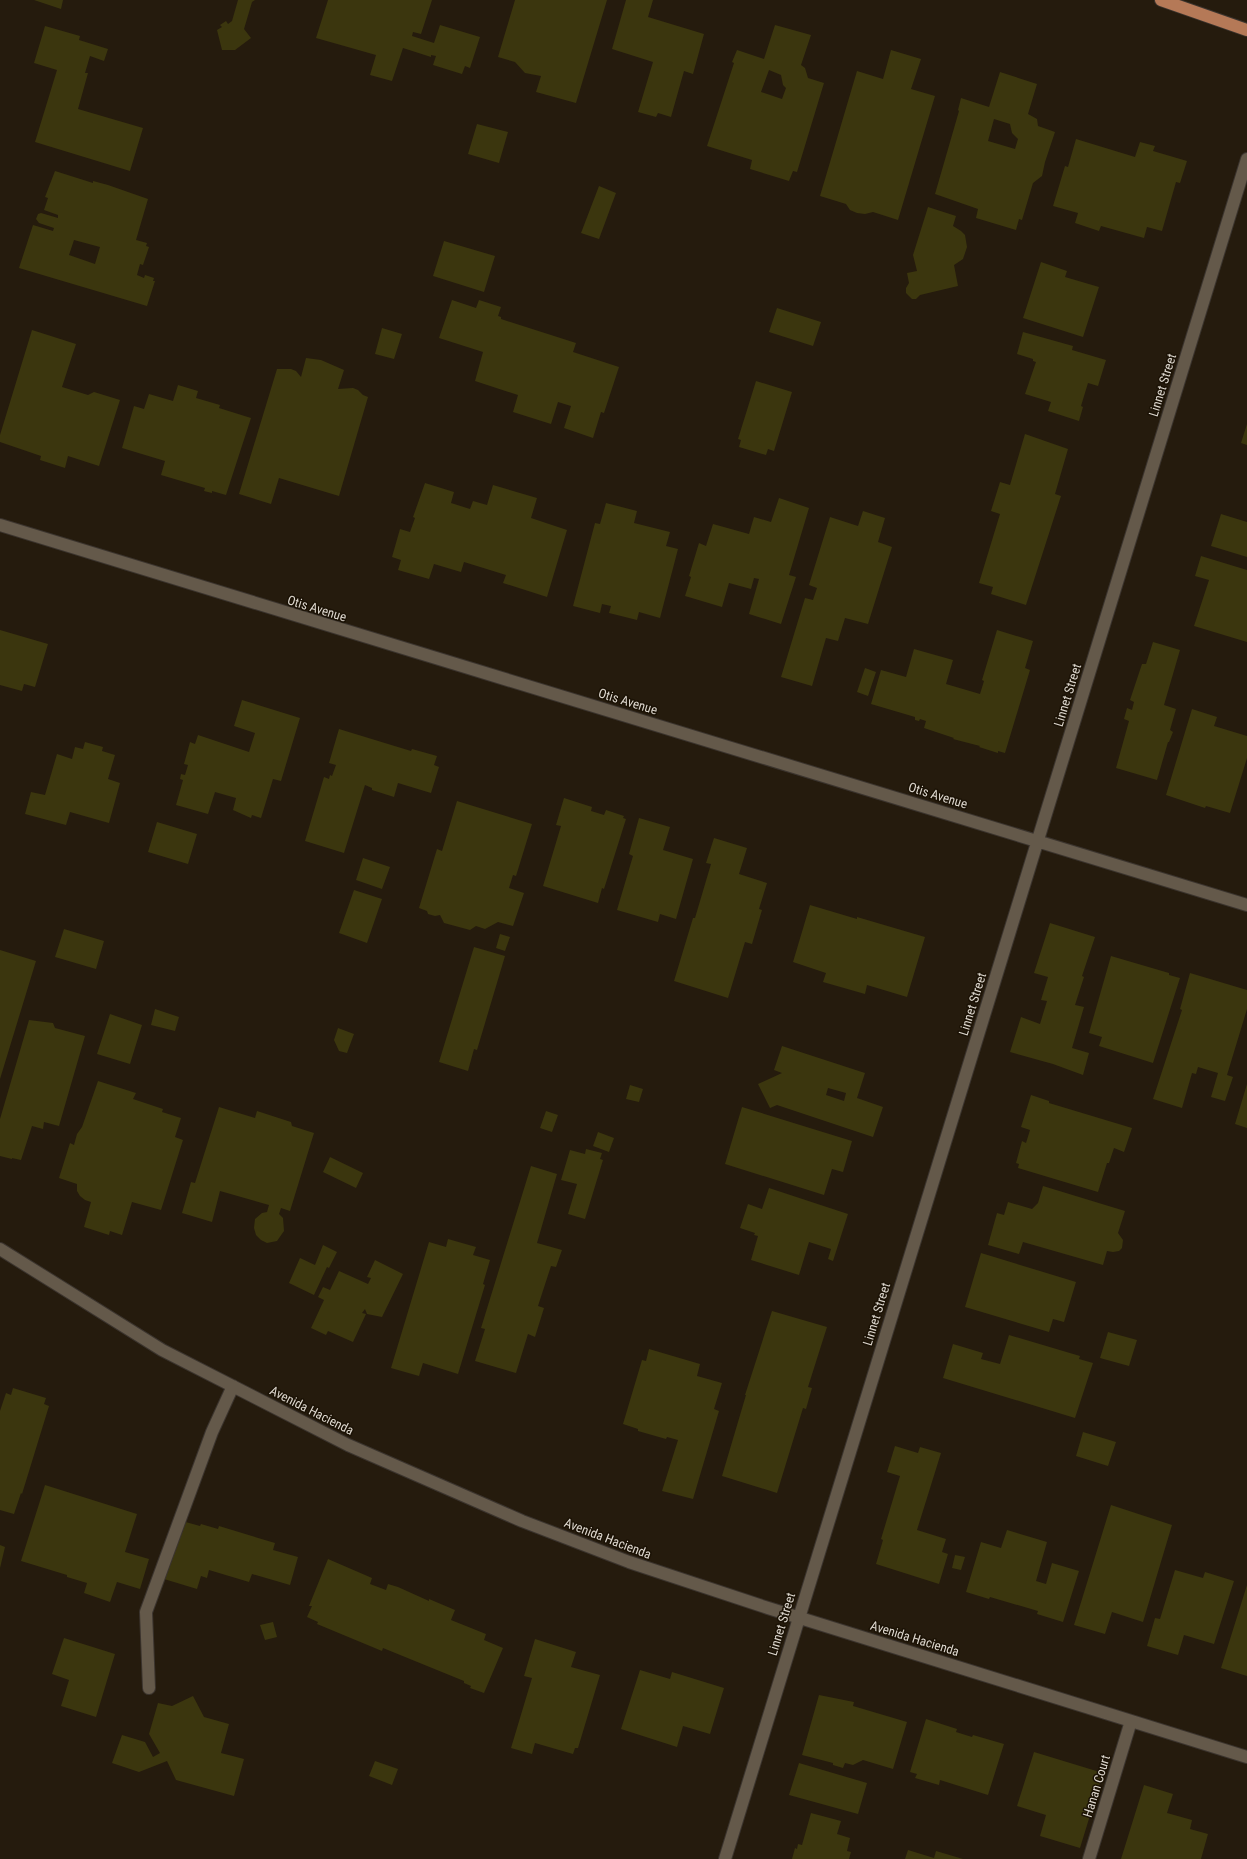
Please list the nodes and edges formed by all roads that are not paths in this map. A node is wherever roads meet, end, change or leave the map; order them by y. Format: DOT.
graph roads {
  1 [pos="1161,0"];
  2 [pos="1247,30"];
  3 [pos="1247,159"];
  4 [pos="0,525"];
  5 [pos="1037,840"];
  6 [pos="1247,905"];
  7 [pos="0,1249"];
  8 [pos="233,1386"];
  9 [pos="798,1617"];
  10 [pos="149,1688"];
  11 [pos="1131,1721"];
  12 [pos="1247,1757"];
  13 [pos="725,1859"];
  14 [pos="1089,1859"];
  1 -- 2 [label="main road"];
  3 -- 5 [label="street, Linnet Street"];
  4 -- 5 [label="street, Otis Avenue"];
  5 -- 6 [label="street, Otis Avenue"];
  5 -- 9 [label="street, Linnet Street"];
  7 -- 8 [label="street, Avenida Hacienda"];
  8 -- 9 [label="street, Avenida Hacienda"];
  8 -- 10 [label="street"];
  9 -- 11 [label="street, Avenida Hacienda"];
  9 -- 13 [label="street, Linnet Street"];
  11 -- 12 [label="street, Avenida Hacienda"];
  11 -- 14 [label="street, Hanan Court"];
}
